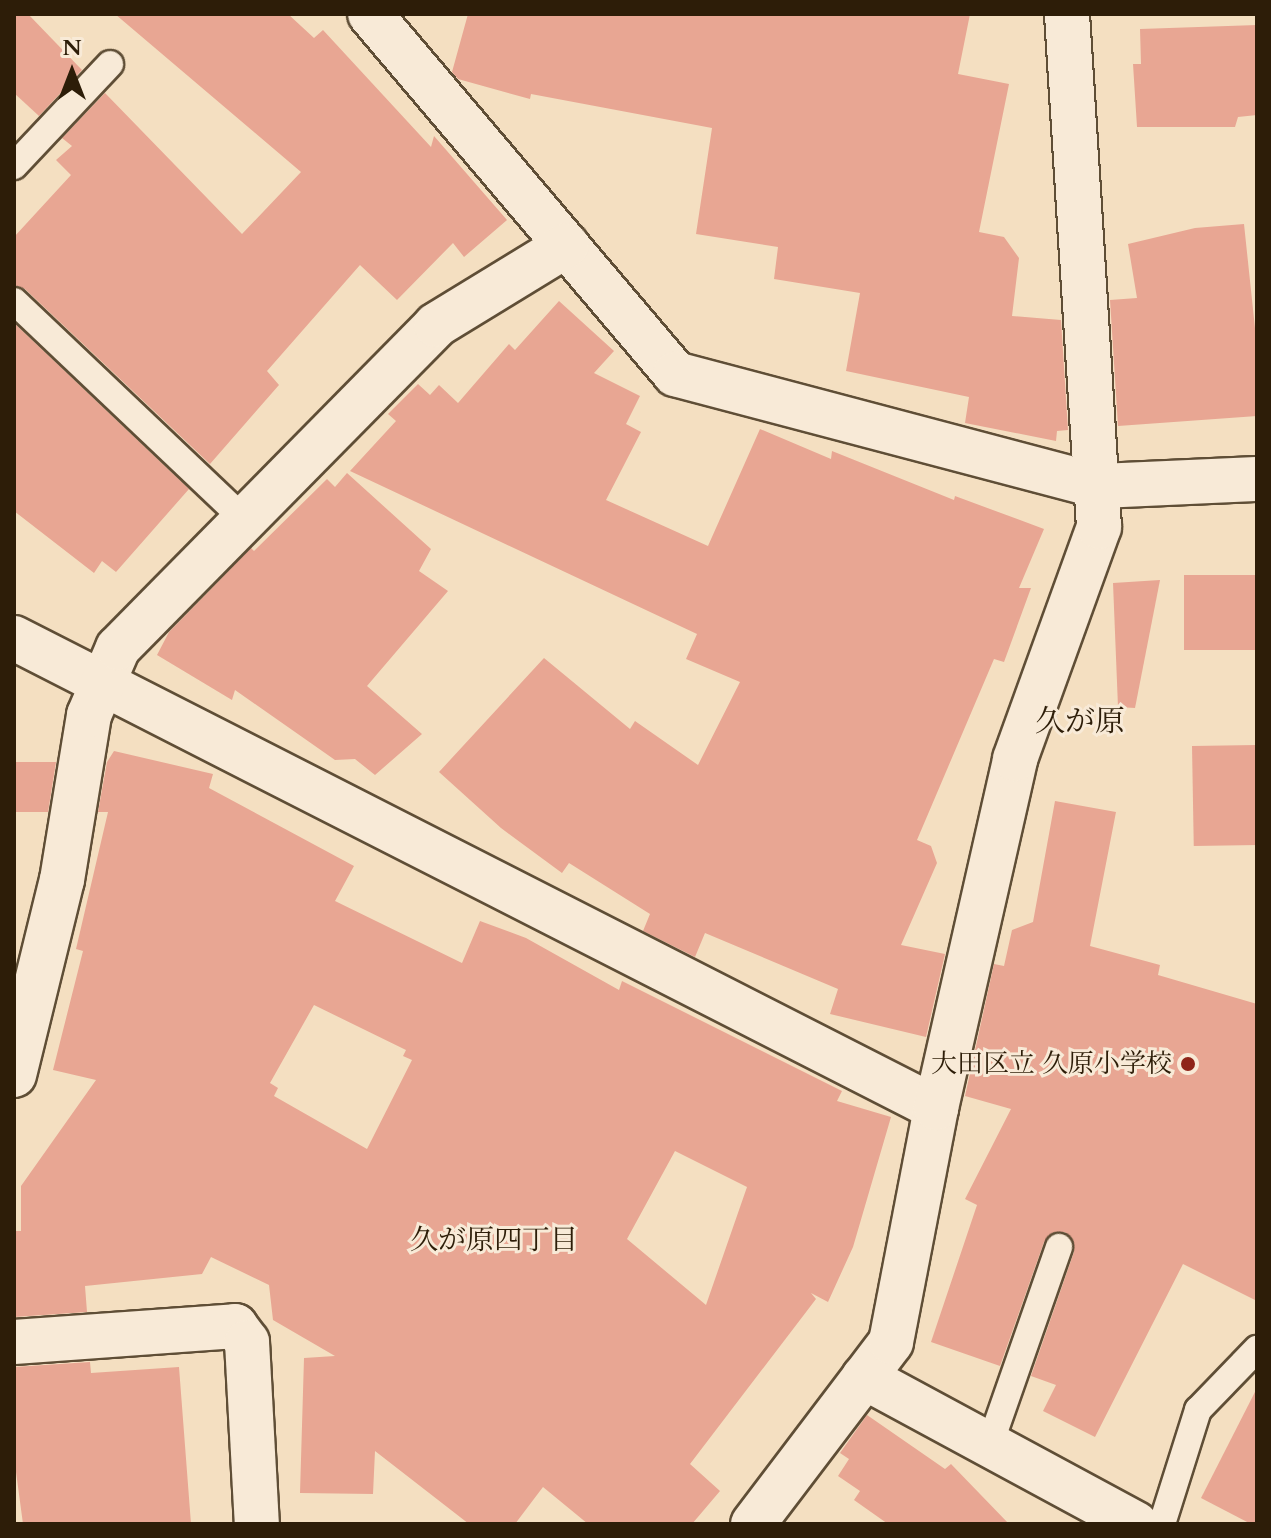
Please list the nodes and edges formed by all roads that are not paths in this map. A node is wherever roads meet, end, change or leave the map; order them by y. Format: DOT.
graph roads {
  1 [pos="370,14"];
  2 [pos="1067,14"];
  3 [pos="110,64"];
  4 [pos="14,166"];
  5 [pos="567,245"];
  6 [pos="14,301"];
  7 [pos="1257,479"];
  8 [pos="1100,486"];
  9 [pos="246,521"];
  10 [pos="14,638"];
  11 [pos="98,685"];
  12 [pos="22,1006"];
  13 [pos="14,1075"];
  14 [pos="936,1108"];
  15 [pos="1059,1247"];
  16 [pos="14,1342"];
  17 [pos="1257,1349"];
  18 [pos="864,1377"];
  19 [pos="989,1447"];
  20 [pos="257,1524"];
  21 [pos="753,1524"];
  22 [pos="1136,1524"];
  23 [pos="1162,1524"];
  1 -- 5 [label="street"];
  2 -- 8 [label="street"];
  3 -- 4 [label="lane"];
  5 -- 8 [label="street"];
  5 -- 9 [label="street"];
  6 -- 9 [label="lane"];
  7 -- 8 [label="street"];
  8 -- 14 [label="street"];
  9 -- 11 [label="street"];
  10 -- 11 [label="street"];
  11 -- 12 [label="street"];
  11 -- 14 [label="street"];
  12 -- 13 [label="street"];
  14 -- 18 [label="street"];
  15 -- 19 [label="lane"];
  16 -- 20 [label="street"];
  17 -- 23 [label="lane"];
  18 -- 19 [label="street"];
  18 -- 21 [label="street"];
  19 -- 22 [label="street"];
}
